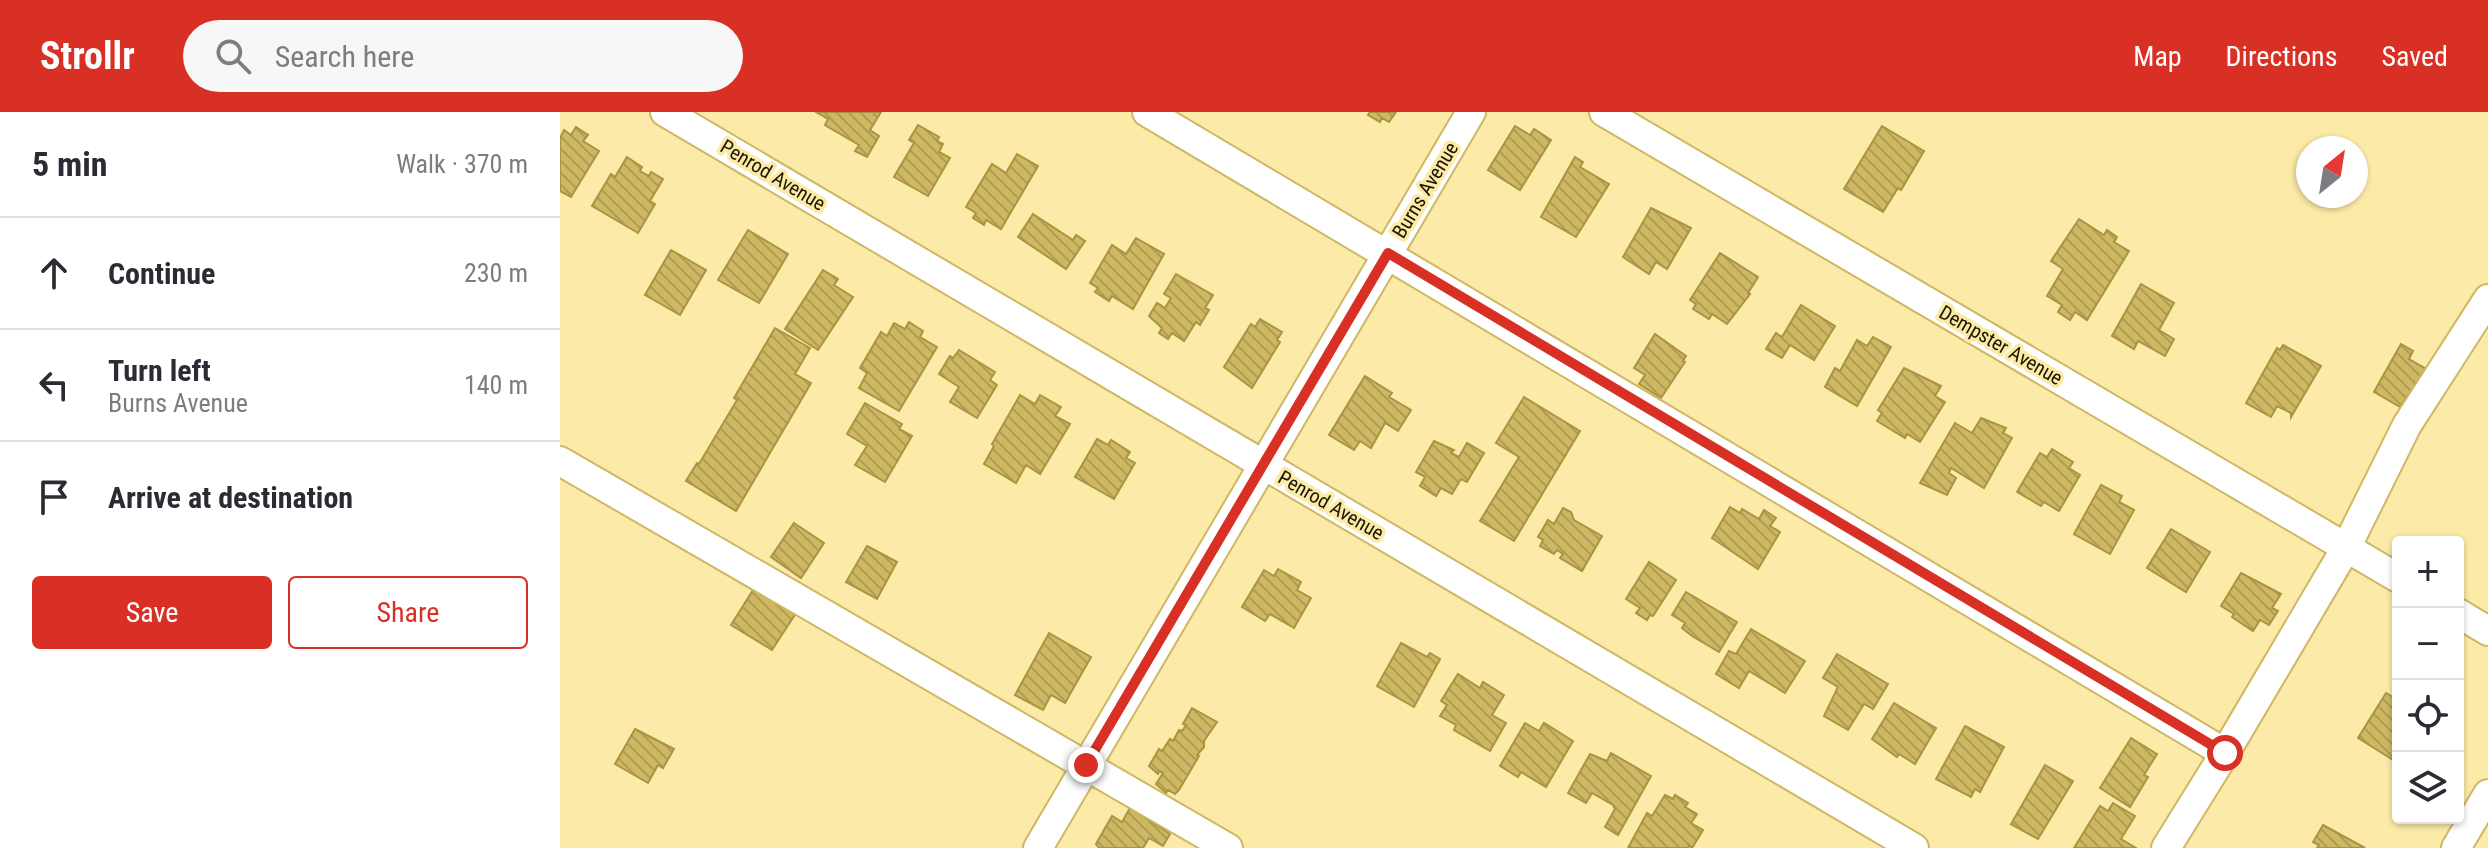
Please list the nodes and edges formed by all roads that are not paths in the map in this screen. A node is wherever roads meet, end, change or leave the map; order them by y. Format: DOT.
graph roads {
  1 [pos="665,112"];
  2 [pos="1147,112"];
  3 [pos="1471,112"];
  4 [pos="1604,112"];
  5 [pos="1388,253"];
  6 [pos="2488,299"];
  7 [pos="560,461"];
  8 [pos="1263,464"];
  9 [pos="2346,548"];
  10 [pos="2392,575"];
  11 [pos="2464,617"];
  12 [pos="2488,631"];
  13 [pos="2225,753"];
  14 [pos="1086,765"];
  15 [pos="2488,794"];
  16 [pos="1038,848"];
  17 [pos="1228,848"];
  18 [pos="1914,848"];
  19 [pos="2166,848"];
  20 [pos="2456,848"];
  1 -- 8 [label="street, Penrod Avenue"];
  2 -- 5 [label="street"];
  3 -- 5 [label="street, Burns Avenue"];
  4 -- 9 [label="street, Dempster Avenue"];
  5 -- 8 [label="street, Burns Avenue"];
  5 -- 13 [label="street"];
  6 -- 9 [label="street"];
  7 -- 14 [label="street"];
  8 -- 14 [label="street, Burns Avenue"];
  8 -- 18 [label="street, Penrod Avenue"];
  9 -- 10 [label="street, Dempster Avenue"];
  9 -- 13 [label="street"];
  11 -- 12 [label="street"];
  13 -- 19 [label="street"];
  14 -- 16 [label="street, Burns Avenue"];
  14 -- 17 [label="street"];
  15 -- 20 [label="street"];
}
